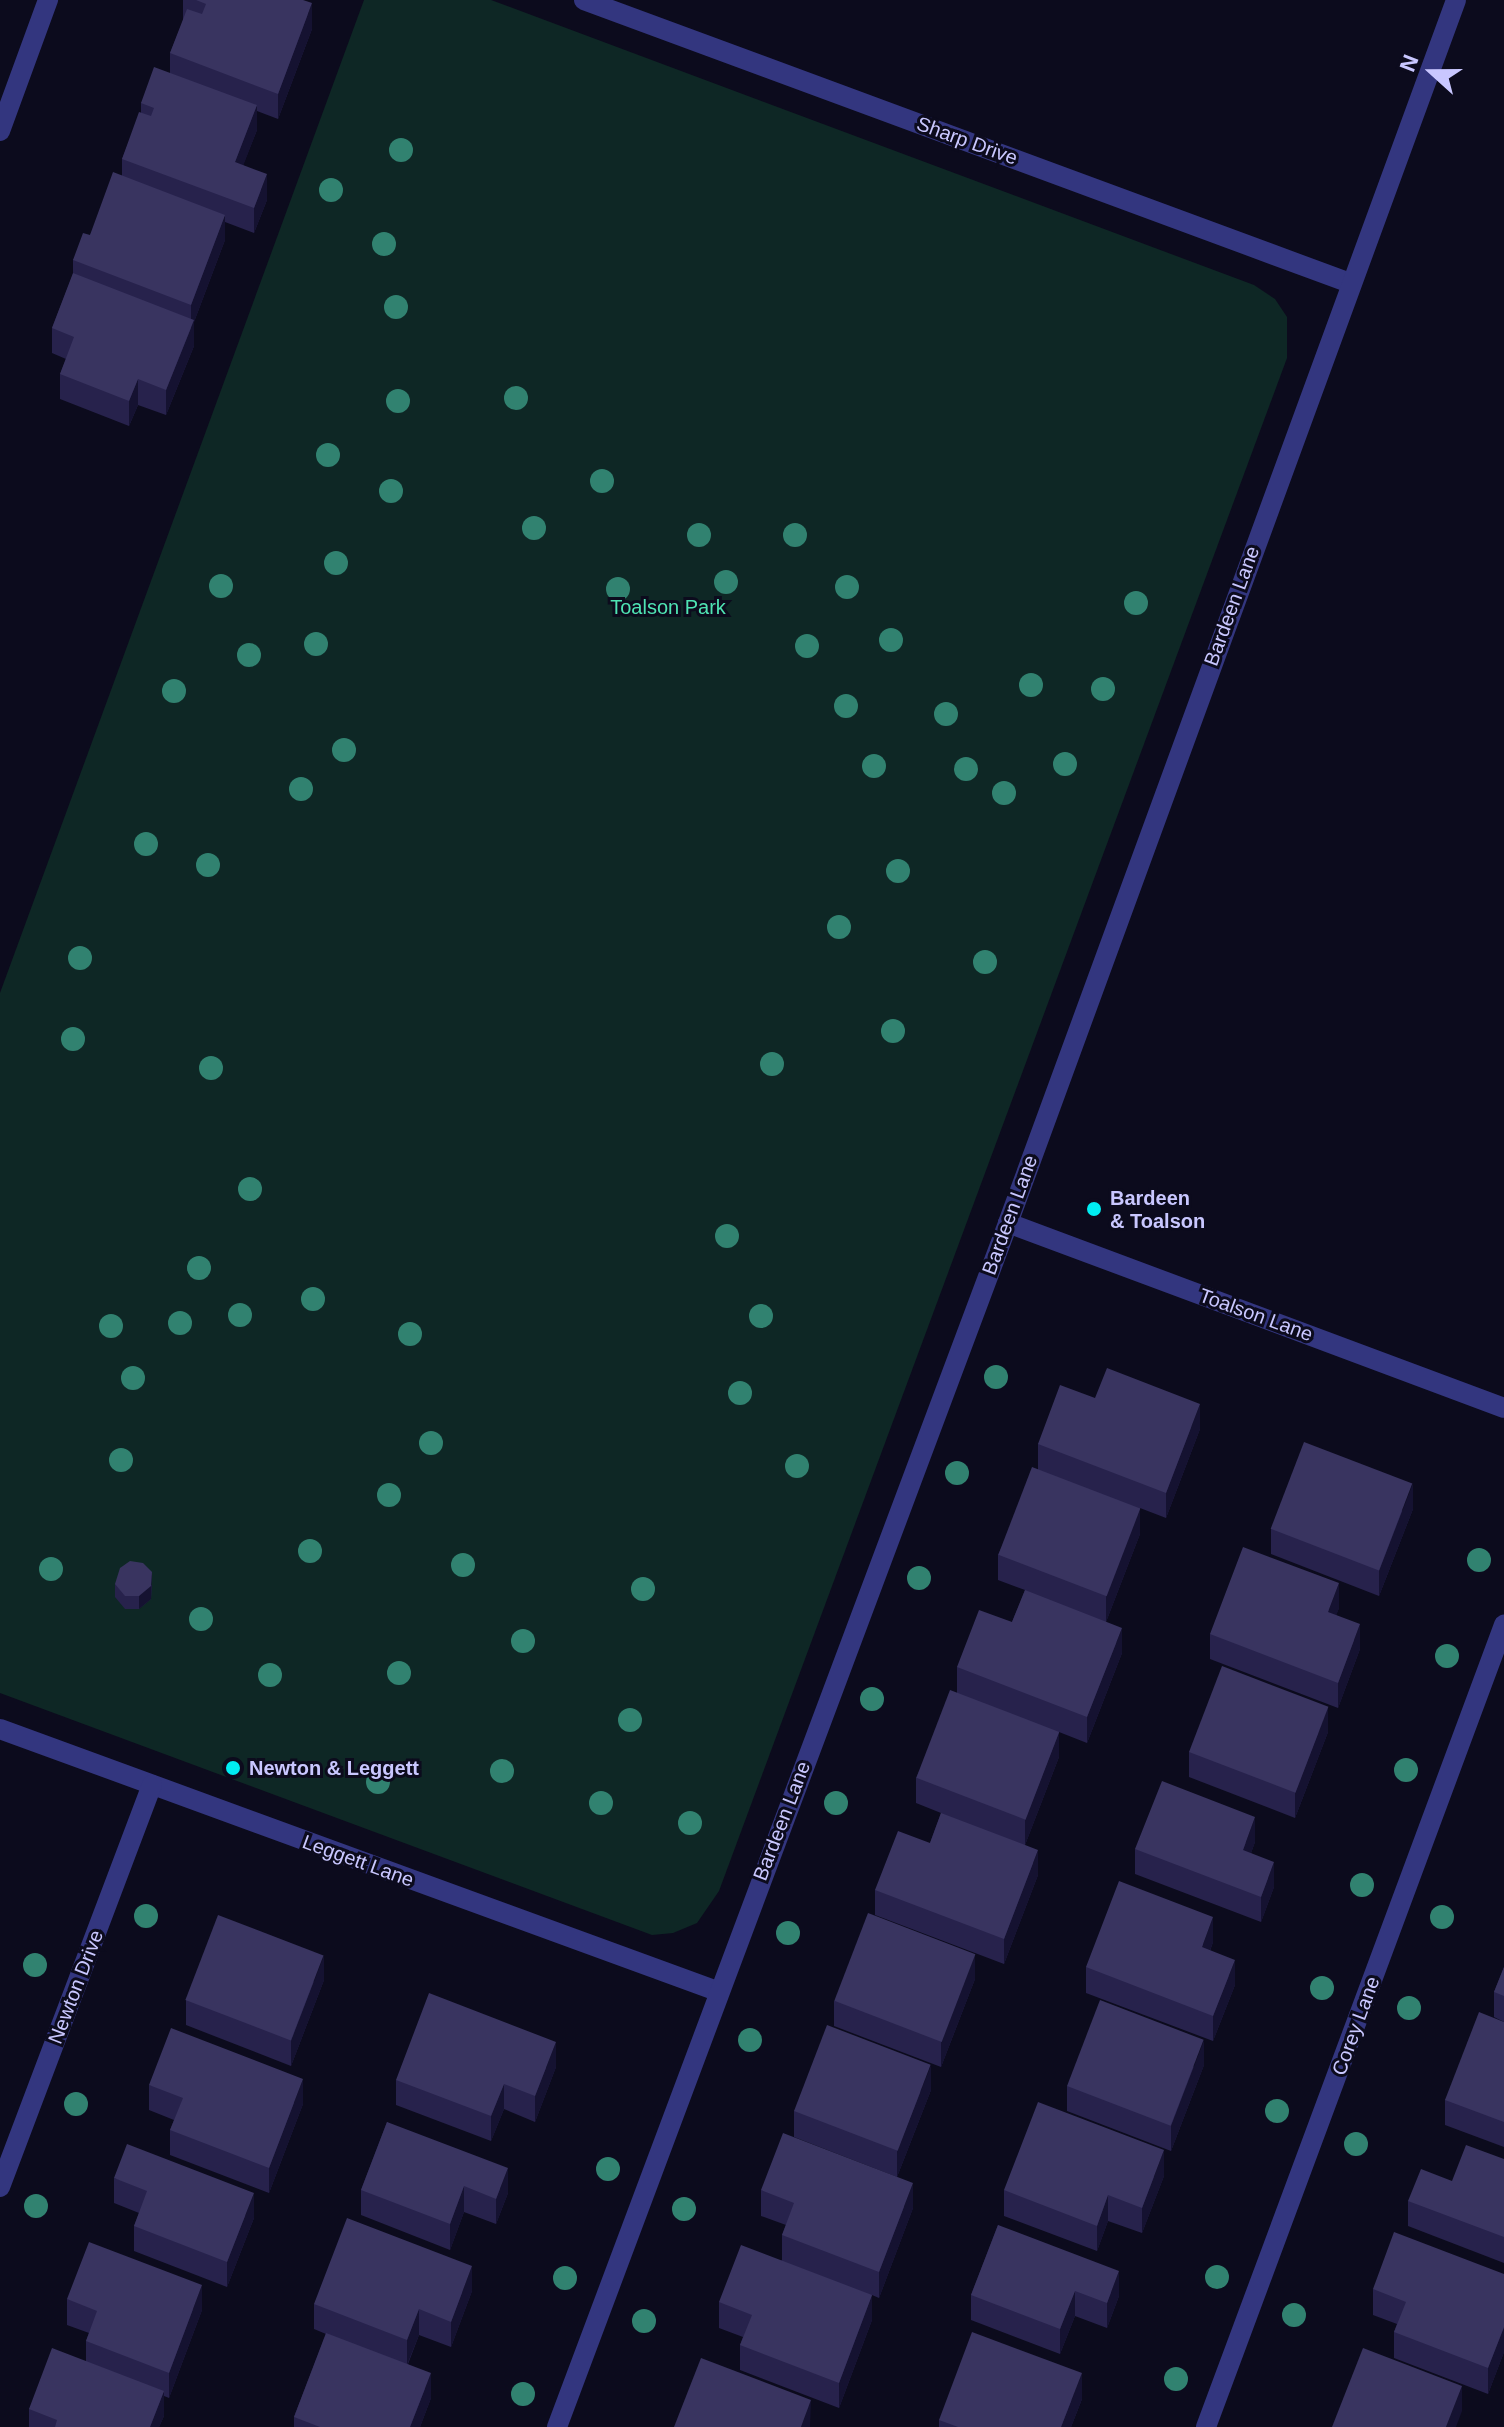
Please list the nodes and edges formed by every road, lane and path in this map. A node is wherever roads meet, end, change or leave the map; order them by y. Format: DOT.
graph roads {
  1 [pos="48,0"];
  2 [pos="584,0"];
  3 [pos="1456,0"];
  4 [pos="0,131"];
  5 [pos="1350,283"];
  6 [pos="1008,1223"];
  7 [pos="1504,1408"];
  8 [pos="1504,1625"];
  9 [pos="0,1729"];
  10 [pos="152,1785"];
  11 [pos="717,1991"];
  12 [pos="0,2187"];
  13 [pos="557,2427"];
  14 [pos="1206,2427"];
  1 -- 4 [label="street"];
  2 -- 5 [label="street, Sharp Drive"];
  3 -- 5 [label="street, Bardeen Lane"];
  5 -- 6 [label="street, Bardeen Lane"];
  6 -- 7 [label="street, Toalson Lane"];
  6 -- 11 [label="street, Bardeen Lane"];
  8 -- 14 [label="street, Corey Lane"];
  9 -- 10 [label="street, Leggett Lane"];
  10 -- 11 [label="street, Leggett Lane"];
  10 -- 12 [label="street, Newton Drive"];
  11 -- 13 [label="street, Bardeen Lane"];
}
